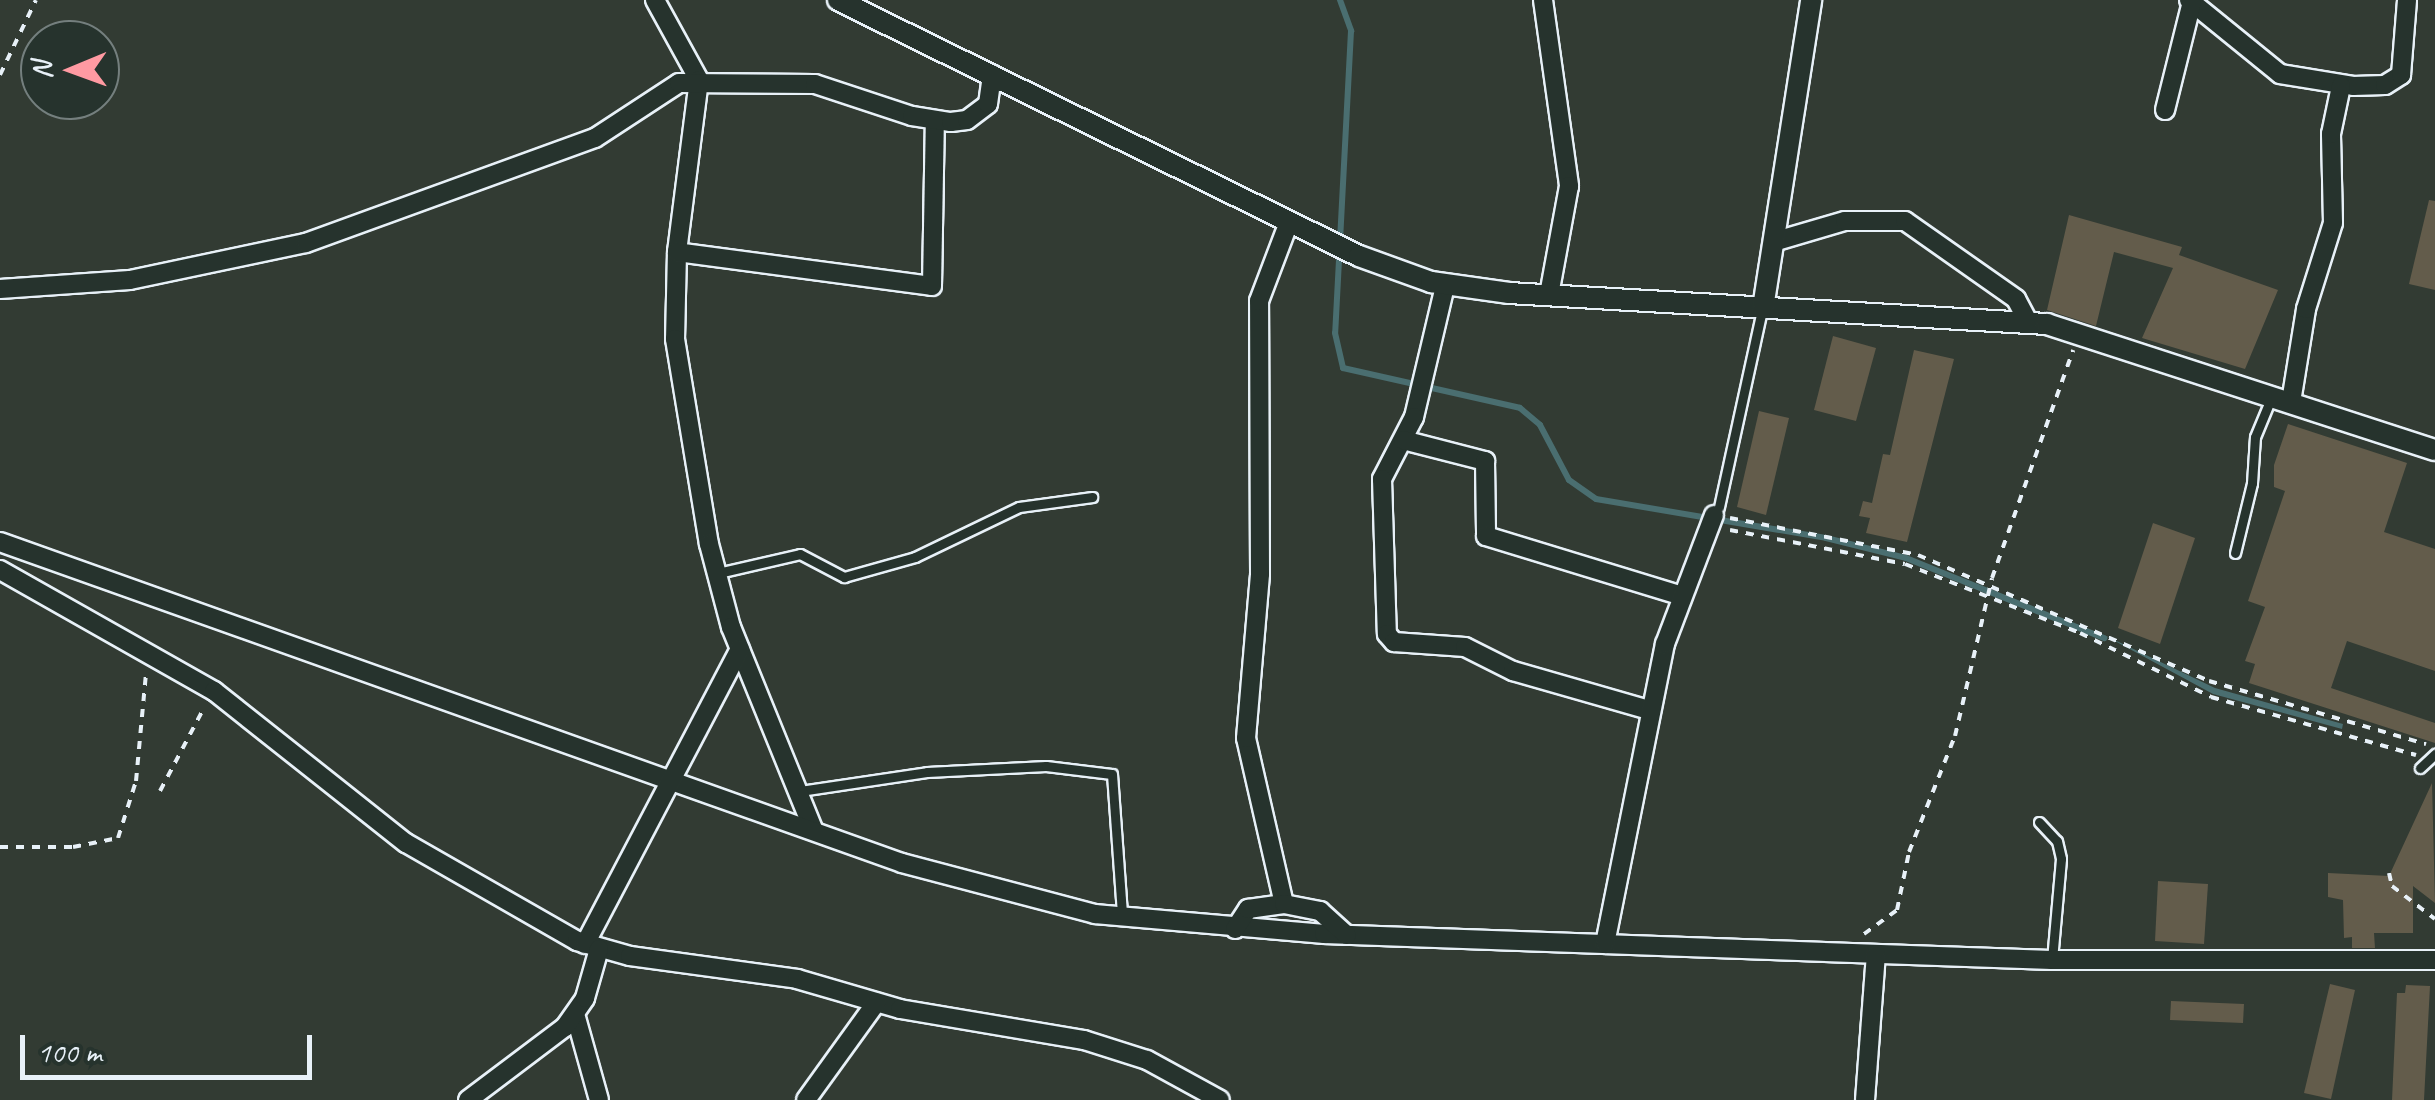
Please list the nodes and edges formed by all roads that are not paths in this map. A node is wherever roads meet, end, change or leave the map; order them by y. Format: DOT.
graph roads {
  1 [pos="656,0"];
  2 [pos="838,0"];
  3 [pos="1543,0"];
  4 [pos="1811,0"];
  5 [pos="2406,0"];
  6 [pos="2190,1"];
  7 [pos="992,74"];
  8 [pos="699,80"];
  9 [pos="2341,86"];
  10 [pos="2164,110"];
  11 [pos="935,120"];
  12 [pos="1290,222"];
  13 [pos="1773,242"];
  14 [pos="677,252"];
  15 [pos="1445,286"];
  16 [pos="0,290"];
  17 [pos="1549,295"];
  18 [pos="1762,308"];
  19 [pos="2028,322"];
  20 [pos="2281,399"];
  21 [pos="1403,440"];
  22 [pos="2435,450"];
  23 [pos="1092,498"];
  24 [pos="1714,516"];
  25 [pos="0,542"];
  26 [pos="2235,553"];
  27 [pos="0,570"];
  28 [pos="716,574"];
  29 [pos="1679,595"];
  30 [pos="740,649"];
  31 [pos="1649,710"];
  32 [pos="2433,753"];
  33 [pos="2420,768"];
  34 [pos="672,778"];
  35 [pos="800,791"];
  36 [pos="2039,822"];
  37 [pos="813,829"];
  38 [pos="1284,904"];
  39 [pos="1122,918"];
  40 [pos="1235,929"];
  41 [pos="1347,935"];
  42 [pos="1605,944"];
  43 [pos="592,947"];
  44 [pos="1868,953"];
  45 [pos="2052,960"];
  46 [pos="2435,960"];
  47 [pos="876,1002"];
  48 [pos="575,1014"];
  49 [pos="468,1100"];
  50 [pos="599,1100"];
  51 [pos="806,1100"];
  52 [pos="1220,1100"];
  53 [pos="1865,1100"];
  1 -- 8 [label="street"];
  2 -- 7 [label="street"];
  3 -- 17 [label="street"];
  4 -- 13 [label="street"];
  5 -- 9 [label="street"];
  6 -- 9 [label="street"];
  6 -- 10 [label="street"];
  7 -- 11 [label="street"];
  7 -- 12 [label="street"];
  8 -- 11 [label="street"];
  8 -- 14 [label="street"];
  8 -- 16 [label="street"];
  9 -- 20 [label="street"];
  11 -- 14 [label="street"];
  12 -- 15 [label="street"];
  12 -- 38 [label="street"];
  13 -- 18 [label="street"];
  13 -- 19 [label="street"];
  14 -- 28 [label="street"];
  15 -- 17 [label="street"];
  15 -- 21 [label="street"];
  17 -- 18 [label="street"];
  18 -- 19 [label="street"];
  18 -- 24 [label="lane"];
  19 -- 20 [label="street"];
  20 -- 22 [label="street"];
  20 -- 26 [label="lane"];
  21 -- 29 [label="street"];
  21 -- 31 [label="street"];
  23 -- 28 [label="lane"];
  24 -- 29 [label="street"];
  25 -- 34 [label="street"];
  27 -- 43 [label="street"];
  28 -- 30 [label="street"];
  29 -- 31 [label="street"];
  30 -- 34 [label="street"];
  30 -- 35 [label="street"];
  31 -- 42 [label="street"];
  32 -- 33 [label="lane"];
  34 -- 37 [label="street"];
  34 -- 43 [label="street"];
  35 -- 37 [label="street"];
  35 -- 39 [label="lane"];
  36 -- 45 [label="lane"];
  37 -- 39 [label="street"];
  38 -- 40 [label="street"];
  38 -- 41 [label="street"];
  39 -- 40 [label="street"];
  40 -- 41 [label="street"];
  41 -- 42 [label="street"];
  42 -- 44 [label="street"];
  43 -- 47 [label="street"];
  43 -- 48 [label="street"];
  44 -- 45 [label="street"];
  44 -- 53 [label="street"];
  45 -- 46 [label="street"];
  47 -- 51 [label="street"];
  47 -- 52 [label="street"];
  48 -- 49 [label="street"];
  48 -- 50 [label="street"];
}
